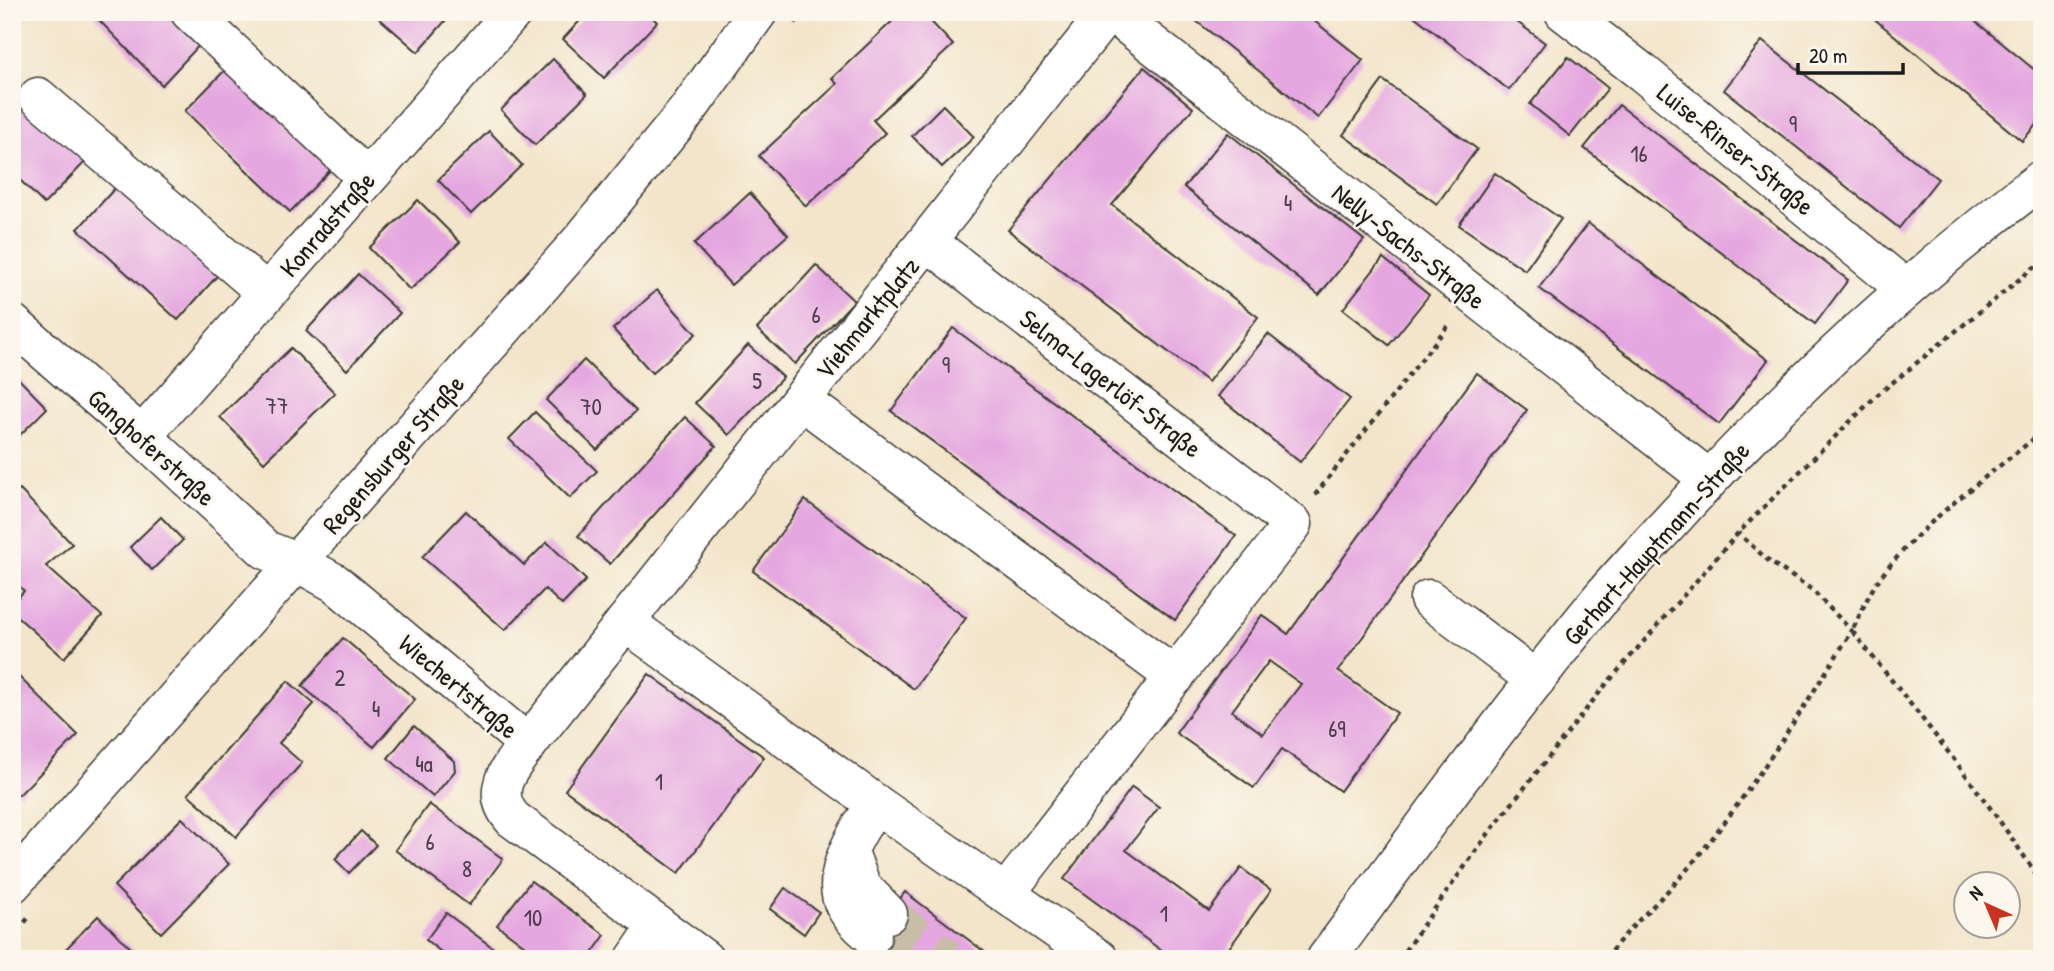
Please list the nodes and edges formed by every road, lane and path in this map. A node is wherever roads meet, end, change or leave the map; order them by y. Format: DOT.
graph roads {
  1 [pos="190,12"];
  2 [pos="758,12"];
  3 [pos="1110,12"];
  4 [pos="1564,12"];
  5 [pos="506,15"];
  6 [pos="38,97"];
  7 [pos="367,178"];
  8 [pos="2042,179"];
  9 [pos="928,242"];
  10 [pos="2042,261"];
  11 [pos="1906,289"];
  12 [pos="267,293"];
  13 [pos="1472,295"];
  14 [pos="12,323"];
  15 [pos="801,400"];
  16 [pos="2042,432"];
  17 [pos="142,436"];
  18 [pos="1709,479"];
  19 [pos="1293,523"];
  20 [pos="1738,533"];
  21 [pos="297,562"];
  22 [pos="1429,598"];
  23 [pos="625,622"];
  24 [pos="1852,631"];
  25 [pos="1175,677"];
  26 [pos="1536,680"];
  27 [pos="528,744"];
  28 [pos="876,804"];
  29 [pos="2042,883"];
  30 [pos="12,884"];
  31 [pos="1006,893"];
  32 [pos="658,925"];
  33 [pos="880,925"];
  34 [pos="635,959"];
  35 [pos="704,959"];
  36 [pos="1098,959"];
  37 [pos="1326,959"];
  38 [pos="1399,959"];
  39 [pos="1605,959"];
  1 -- 7 [label="street"];
  2 -- 21 [label="street, Regensburger Straße"];
  3 -- 9 [label="street, Viehmarktplatz"];
  3 -- 13 [label="street, Nelly-Sachs-Straße"];
  4 -- 11 [label="street, Luise-Rinser-Straße"];
  5 -- 7 [label="street, Konradstraße"];
  6 -- 12 [label="street"];
  7 -- 12 [label="street, Konradstraße"];
  8 -- 11 [label="street, Gerhart-Hauptmann-Straße"];
  9 -- 15 [label="street, Viehmarktplatz"];
  9 -- 19 [label="street, Selma-Lagerlöf-Straße"];
  10 -- 20 [label="path"];
  11 -- 18 [label="street, Gerhart-Hauptmann-Straße"];
  12 -- 17 [label="street, Konradstraße"];
  13 -- 18 [label="street, Nelly-Sachs-Straße"];
  13 -- 19 [label="path"];
  14 -- 17 [label="street, Ganghoferstraße"];
  15 -- 23 [label="street, Viehmarktplatz"];
  15 -- 25 [label="street"];
  16 -- 24 [label="path"];
  17 -- 21 [label="street, Ganghoferstraße"];
  18 -- 26 [label="street, Gerhart-Hauptmann-Straße"];
  19 -- 25 [label="street"];
  20 -- 24 [label="path"];
  20 -- 38 [label="path"];
  21 -- 27 [label="street, Wiechertstraße"];
  21 -- 30 [label="street, Regensburger Straße"];
  22 -- 26 [label="street"];
  23 -- 27 [label="street, Viehmarktplatz"];
  23 -- 28 [label="street"];
  24 -- 29 [label="path"];
  24 -- 39 [label="path"];
  25 -- 31 [label="street"];
  26 -- 37 [label="street, Gerhart-Hauptmann-Straße"];
  27 -- 32 [label="street, Wiechertstraße"];
  28 -- 31 [label="street"];
  28 -- 33 [label="street"];
  31 -- 36 [label="street"];
  32 -- 34 [label="street"];
  32 -- 35 [label="street, Wiechertstraße"];
}
